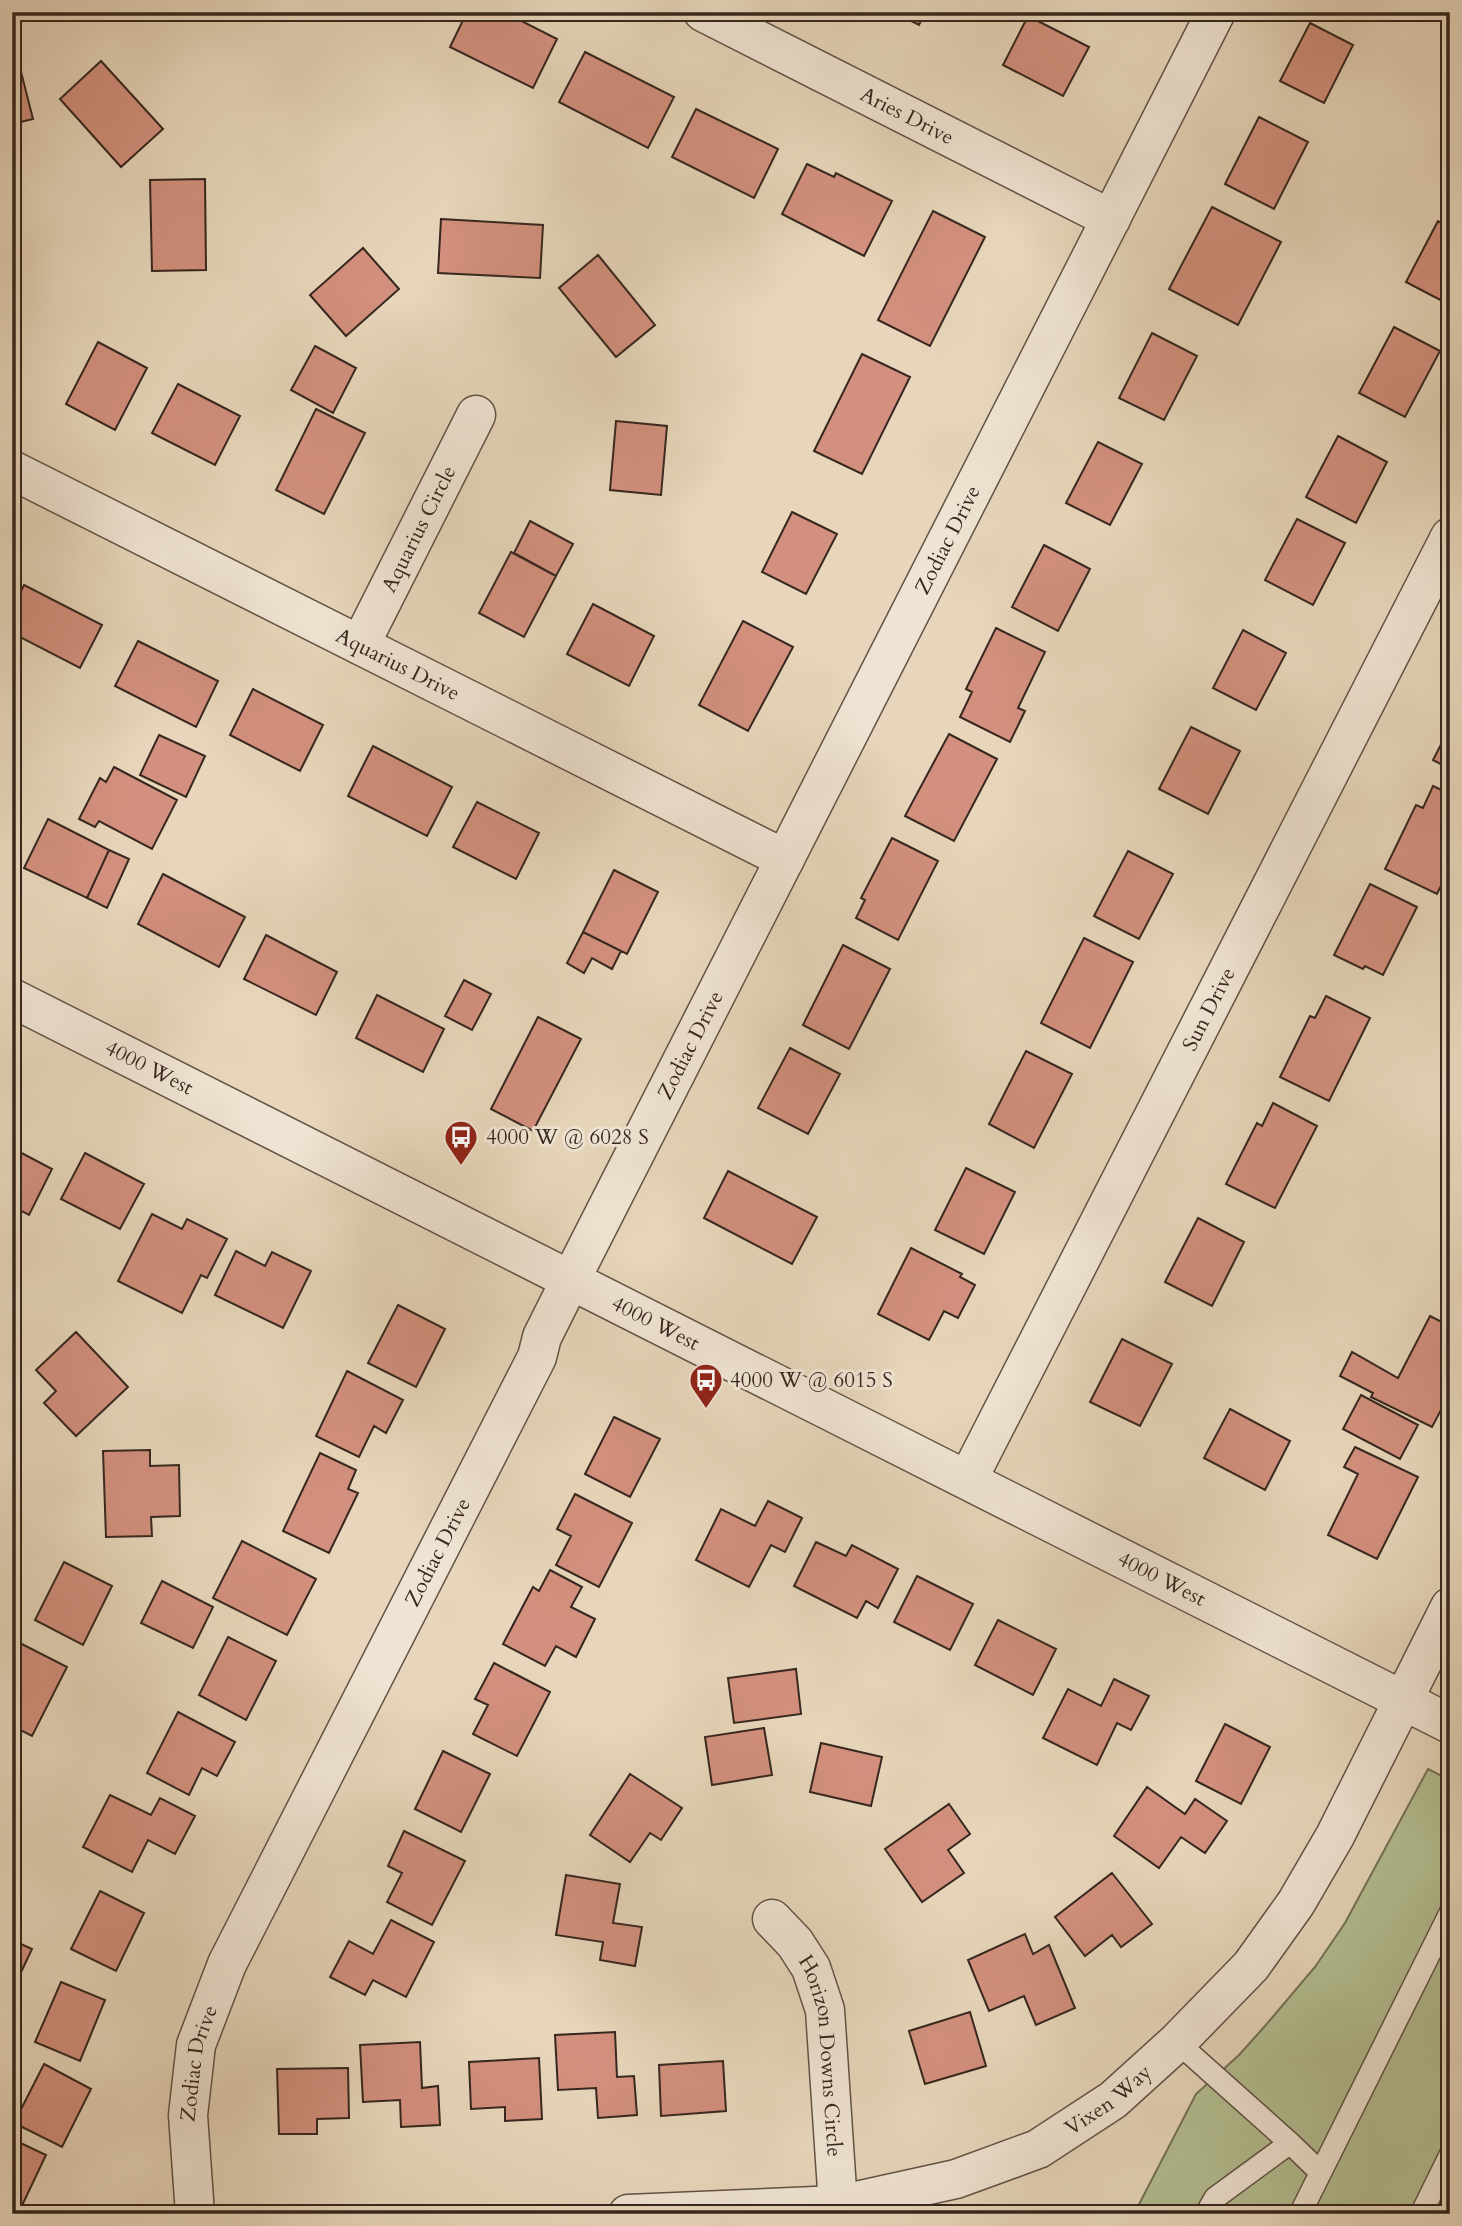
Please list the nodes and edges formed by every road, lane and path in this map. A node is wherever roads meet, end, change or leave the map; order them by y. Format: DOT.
graph roads {
  1 [pos="703,12"];
  2 [pos="1216,12"];
  3 [pos="1111,219"];
  4 [pos="476,415"];
  5 [pos="12,470"];
  6 [pos="1450,537"];
  7 [pos="360,645"];
  8 [pos="785,859"];
  9 [pos="12,998"];
  10 [pos="570,1281"];
  11 [pos="968,1479"];
  12 [pos="1450,1607"];
  13 [pos="1402,1700"];
  14 [pos="1450,1724"];
  15 [pos="1450,1913"];
  16 [pos="772,1919"];
  17 [pos="1177,2042"];
  18 [pos="1290,2143"];
  19 [pos="1450,2155"];
  20 [pos="1320,2172"];
  21 [pos="838,2205"];
  22 [pos="650,2213"];
  23 [pos="195,2214"];
  24 [pos="628,2214"];
  25 [pos="1206,2214"];
  26 [pos="1300,2214"];
  27 [pos="1421,2214"];
  1 -- 3 [label="street, Aries Drive"];
  2 -- 3 [label="street, Zodiac Drive"];
  3 -- 8 [label="street, Zodiac Drive"];
  4 -- 7 [label="street, Aquarius Circle"];
  5 -- 7 [label="street, Aquarius Drive"];
  6 -- 11 [label="street, Sun Drive"];
  7 -- 8 [label="street, Aquarius Drive"];
  8 -- 10 [label="street, Zodiac Drive"];
  9 -- 10 [label="street, 4000 West"];
  10 -- 11 [label="street, 4000 West"];
  10 -- 23 [label="street, Zodiac Drive"];
  11 -- 13 [label="street, 4000 West"];
  12 -- 13 [label="street, Vixen Way"];
  13 -- 14 [label="street, 4000 West"];
  13 -- 17 [label="street, Vixen Way"];
  15 -- 20 [label="lane"];
  16 -- 21 [label="street, Horizon Downs Circle"];
  17 -- 18 [label="lane"];
  17 -- 21 [label="street, Vixen Way"];
  18 -- 20 [label="lane"];
  18 -- 25 [label="lane"];
  19 -- 27 [label="lane"];
  20 -- 26 [label="lane"];
  21 -- 22 [label="street, Vixen Way"];
  22 -- 24 [label="street, Vixen Way"];
}
